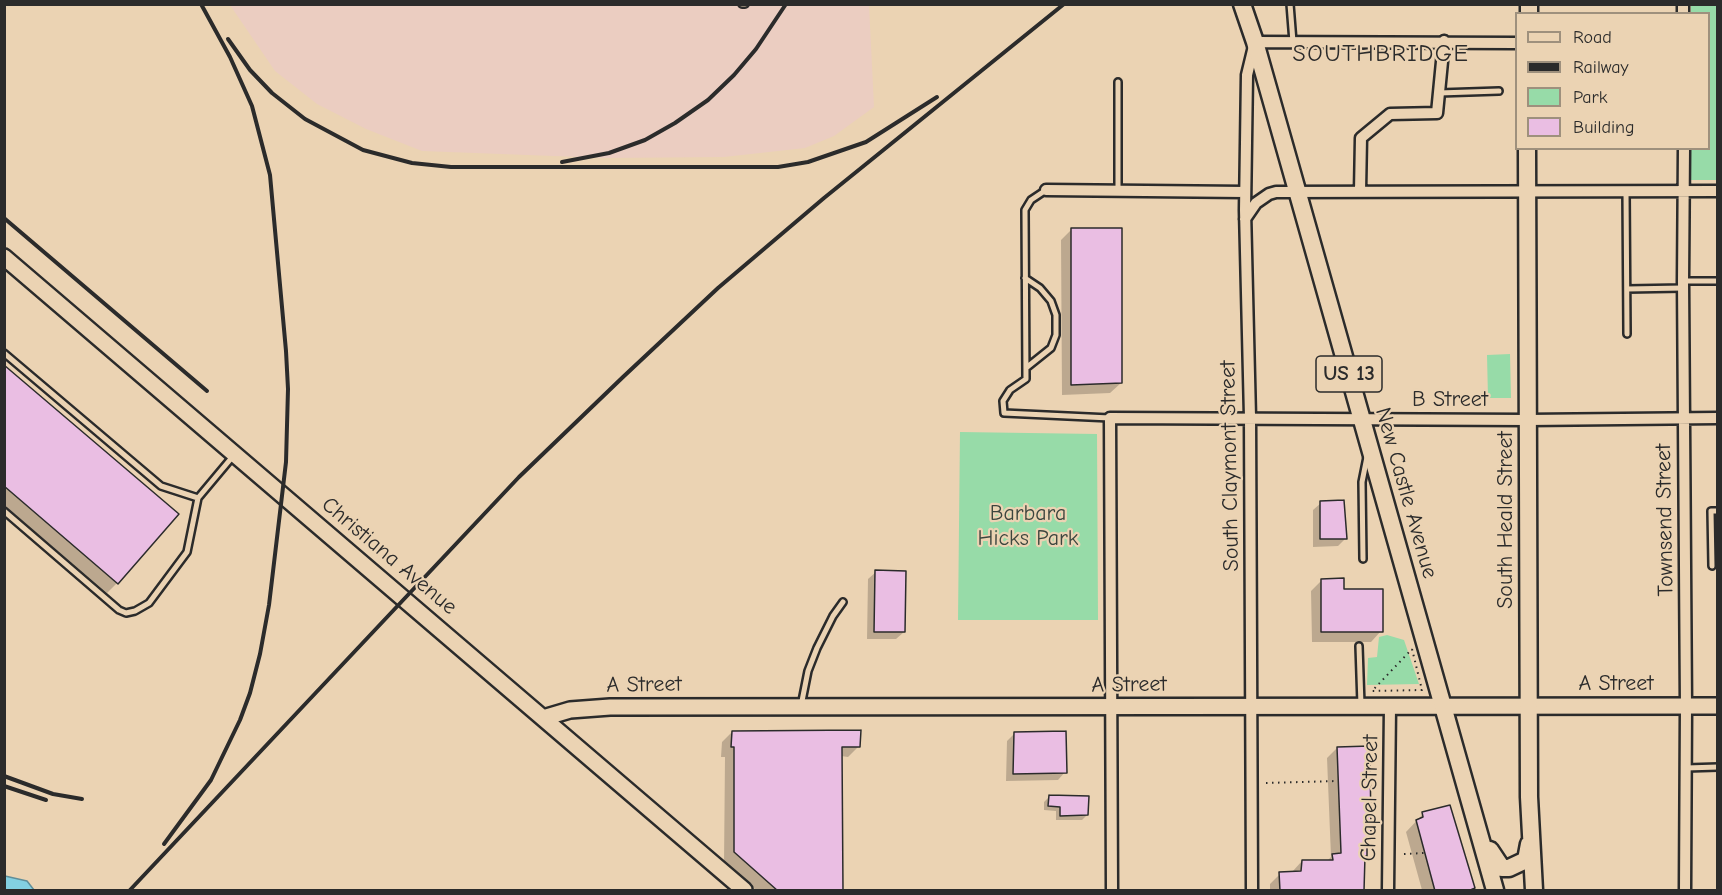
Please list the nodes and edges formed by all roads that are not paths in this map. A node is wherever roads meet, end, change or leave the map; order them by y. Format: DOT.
graph roads {
  1 [pos="1242,4"];
  2 [pos="1250,4"];
  3 [pos="1290,4"];
  4 [pos="1444,41"];
  5 [pos="1255,42"];
  6 [pos="1293,42"];
  7 [pos="1515,43"];
  8 [pos="1118,82"];
  9 [pos="1499,91"];
  10 [pos="1439,93"];
  11 [pos="1527,150"];
  12 [pos="1684,150"];
  13 [pos="1046,190"];
  14 [pos="1118,191"];
  15 [pos="1360,191"];
  16 [pos="1626,191"];
  17 [pos="1684,191"];
  18 [pos="1718,191"];
  19 [pos="1245,192"];
  20 [pos="1296,192"];
  21 [pos="1527,192"];
  22 [pos="1245,219"];
  23 [pos="4,257"];
  24 [pos="1025,278"];
  25 [pos="1718,281"];
  26 [pos="1683,285"];
  27 [pos="1627,289"];
  28 [pos="1627,334"];
  29 [pos="4,353"];
  30 [pos="1026,368"];
  31 [pos="1250,417"];
  32 [pos="1110,418"];
  33 [pos="1718,418"];
  34 [pos="1683,419"];
  35 [pos="1362,420"];
  36 [pos="1528,420"];
  37 [pos="1369,447"];
  38 [pos="235,454"];
  39 [pos="198,498"];
  40 [pos="4,511"];
  41 [pos="1718,511"];
  42 [pos="1363,559"];
  43 [pos="1712,566"];
  44 [pos="843,602"];
  45 [pos="1359,646"];
  46 [pos="1362,706"];
  47 [pos="1442,706"];
  48 [pos="1528,706"];
  49 [pos="1686,706"];
  50 [pos="1718,706"];
  51 [pos="801,707"];
  52 [pos="1111,707"];
  53 [pos="1251,707"];
  54 [pos="1390,707"];
  55 [pos="543,718"];
  56 [pos="1718,767"];
  57 [pos="1686,768"];
  58 [pos="1478,828"];
  59 [pos="1530,840"];
  60 [pos="744,891"];
  61 [pos="1112,891"];
  62 [pos="1252,891"];
  63 [pos="1388,891"];
  64 [pos="1495,891"];
  65 [pos="1534,891"];
  66 [pos="1685,891"];
  1 -- 5 [label="main road, New Castle Avenue"];
  2 -- 5 [label="main road, US 13"];
  3 -- 6 [label="lane"];
  4 -- 6 [label="street"];
  4 -- 7 [label="street"];
  4 -- 10 [label="street"];
  5 -- 6 [label="street"];
  5 -- 19 [label="street, South Claymont Street"];
  5 -- 20 [label="main road, New Castle Avenue / US 13"];
  8 -- 14 [label="lane"];
  9 -- 10 [label="lane"];
  10 -- 15 [label="street"];
  11 -- 21 [label="main road, South Heald Street"];
  12 -- 17 [label="street, Townsend Street"];
  13 -- 14 [label="street"];
  13 -- 24 [label="lane"];
  14 -- 19 [label="street"];
  15 -- 20 [label="street"];
  15 -- 21 [label="street"];
  16 -- 17 [label="street"];
  16 -- 21 [label="street"];
  16 -- 27 [label="lane"];
  17 -- 18 [label="street"];
  17 -- 26 [label="street, Townsend Street"];
  19 -- 22 [label="street, South Claymont Street"];
  20 -- 22 [label="street"];
  20 -- 35 [label="main road, New Castle Avenue / US 13"];
  21 -- 36 [label="main road, South Heald Street"];
  22 -- 31 [label="street, South Claymont Street"];
  23 -- 38 [label="street, Christiana Avenue"];
  24 -- 30 [label="lane"];
  24 -- 30 [label="lane"];
  25 -- 26 [label="lane"];
  26 -- 27 [label="lane"];
  26 -- 34 [label="street, Townsend Street"];
  27 -- 28 [label="lane"];
  29 -- 39 [label="lane"];
  30 -- 32 [label="lane"];
  31 -- 32 [label="street, B Street"];
  31 -- 35 [label="street, B Street"];
  31 -- 53 [label="street, South Claymont Street"];
  32 -- 52 [label="street"];
  33 -- 34 [label="street, B Street"];
  34 -- 36 [label="street, B Street"];
  34 -- 49 [label="street, Townsend Street"];
  35 -- 36 [label="street, B Street"];
  35 -- 37 [label="main road, New Castle Avenue / US 13"];
  36 -- 48 [label="main road, South Heald Street"];
  37 -- 42 [label="lane"];
  37 -- 47 [label="main road, New Castle Avenue / US 13"];
  38 -- 39 [label="lane"];
  38 -- 55 [label="street, Christiana Avenue"];
  39 -- 40 [label="lane"];
  41 -- 43 [label="lane"];
  44 -- 51 [label="lane"];
  45 -- 46 [label="lane"];
  46 -- 53 [label="street, A Street"];
  46 -- 54 [label="street, A Street"];
  47 -- 48 [label="street, A Street"];
  47 -- 54 [label="street, A Street"];
  47 -- 58 [label="main road, New Castle Avenue / US 13"];
  48 -- 49 [label="street, A Street"];
  48 -- 59 [label="main road, South Heald Street"];
  49 -- 50 [label="street, A Street"];
  49 -- 57 [label="street, Townsend Street"];
  51 -- 52 [label="street, A Street"];
  51 -- 55 [label="street, A Street"];
  52 -- 53 [label="street, A Street"];
  52 -- 61 [label="street"];
  53 -- 62 [label="street, South Claymont Street"];
  54 -- 63 [label="street, Chapel Street"];
  55 -- 60 [label="street, Christiana Avenue"];
  56 -- 57 [label="lane"];
  57 -- 66 [label="street, Townsend Street"];
  58 -- 59 [label="main road"];
  58 -- 64 [label="main road, New Castle Avenue / US 13"];
  59 -- 65 [label="main road, South Heald Street"];
}
